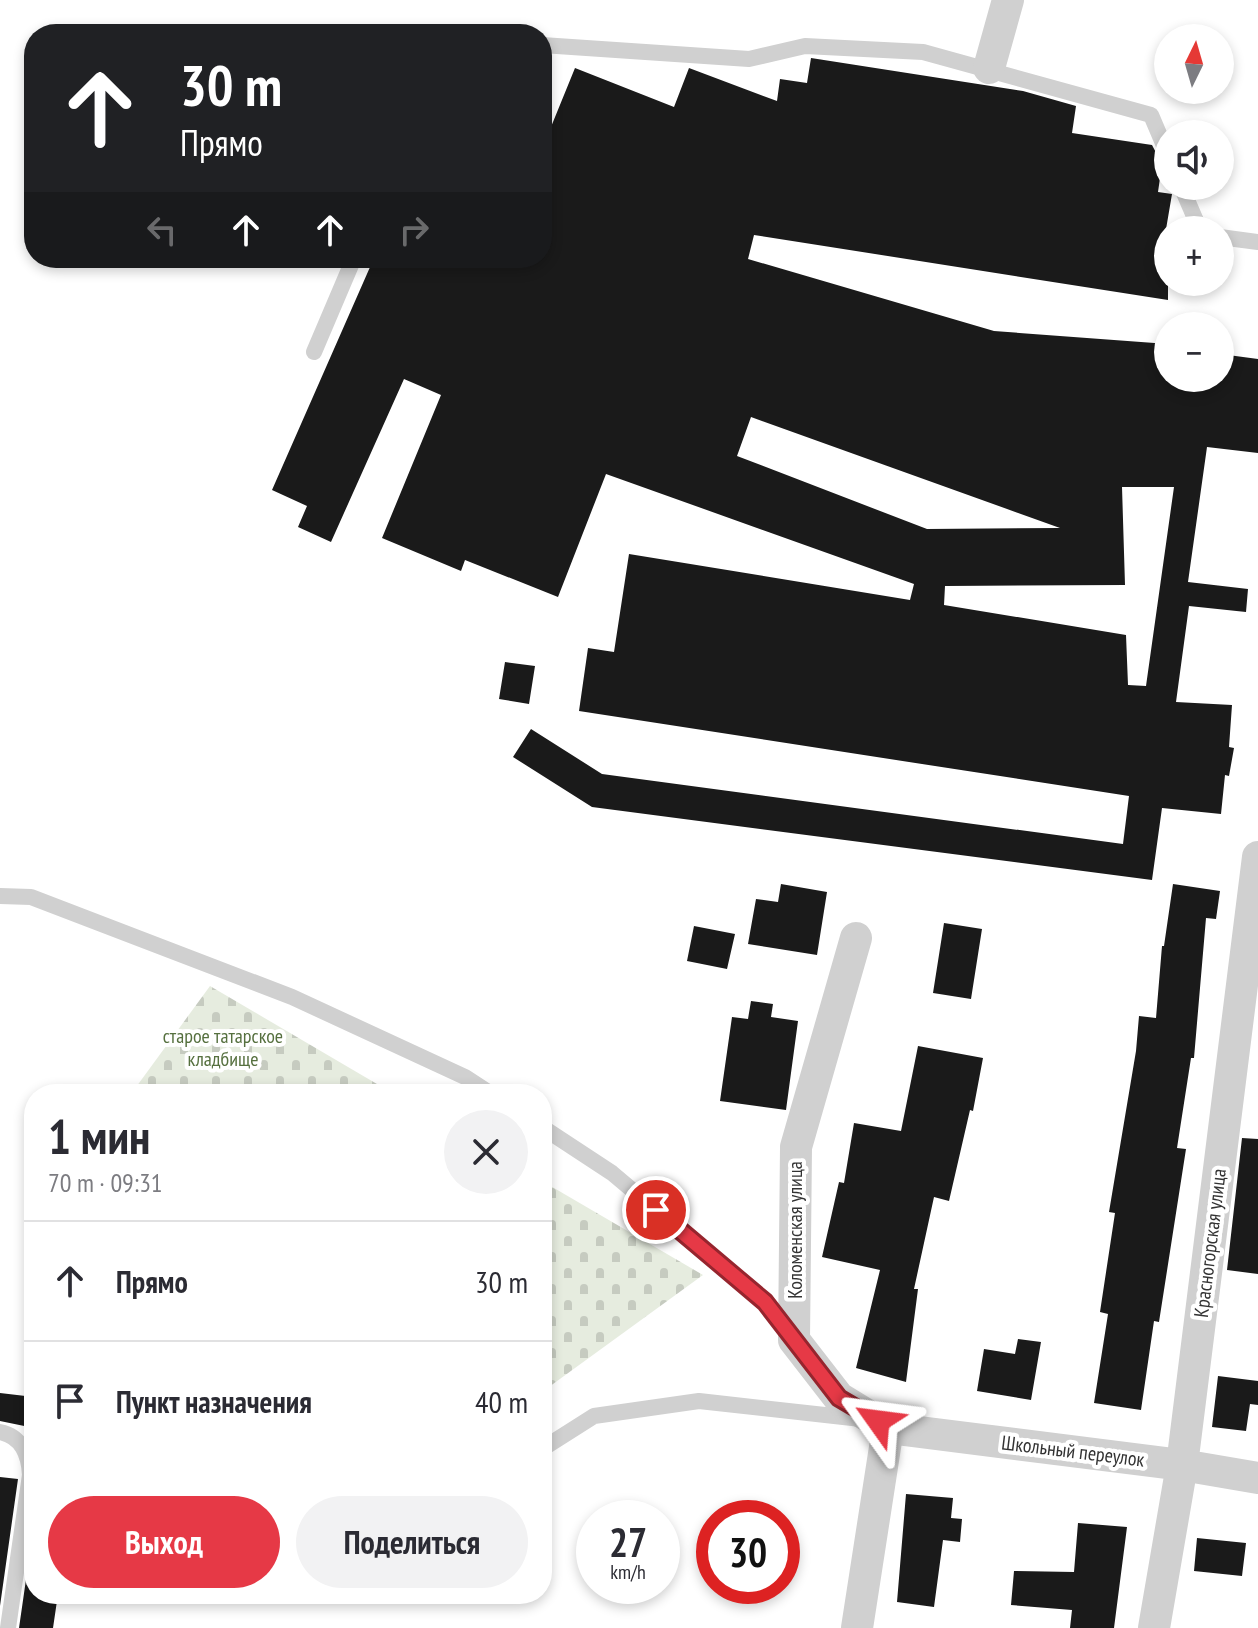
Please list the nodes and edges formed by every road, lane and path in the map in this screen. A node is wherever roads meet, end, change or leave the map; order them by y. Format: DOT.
graph roads {
  1 [pos="1008,0"];
  2 [pos="552,46"];
  3 [pos="989,68"];
  4 [pos="1154,122"];
  5 [pos="1234,239"];
  6 [pos="1258,242"];
  7 [pos="350,268"];
  8 [pos="314,352"];
  9 [pos="1258,857"];
  10 [pos="0,896"];
  11 [pos="856,938"];
  12 [pos="476,1084"];
  13 [pos="552,1134"];
  14 [pos="794,1340"];
  15 [pos="883,1425"];
  16 [pos="0,1432"];
  17 [pos="552,1443"];
  18 [pos="24,1450"];
  19 [pos="1182,1465"];
  20 [pos="1258,1478"];
  21 [pos="24,1517"];
  22 [pos="8,1628"];
  23 [pos="857,1628"];
  24 [pos="1154,1628"];
  1 -- 3 [label="street"];
  2 -- 3 [label="lane"];
  3 -- 4 [label="lane"];
  5 -- 6 [label="lane"];
  7 -- 8 [label="lane"];
  9 -- 19 [label="street, Красногорская улица"];
  10 -- 12 [label="lane"];
  11 -- 14 [label="street, Коломенская улица"];
  13 -- 14 [label="lane"];
  14 -- 15 [label="street"];
  15 -- 17 [label="lane"];
  15 -- 19 [label="street, Школьный переулок"];
  15 -- 23 [label="street"];
  16 -- 18 [label="lane"];
  19 -- 20 [label="street, Школьный переулок"];
  19 -- 24 [label="street, Красногорская улица"];
  21 -- 22 [label="lane"];
}
